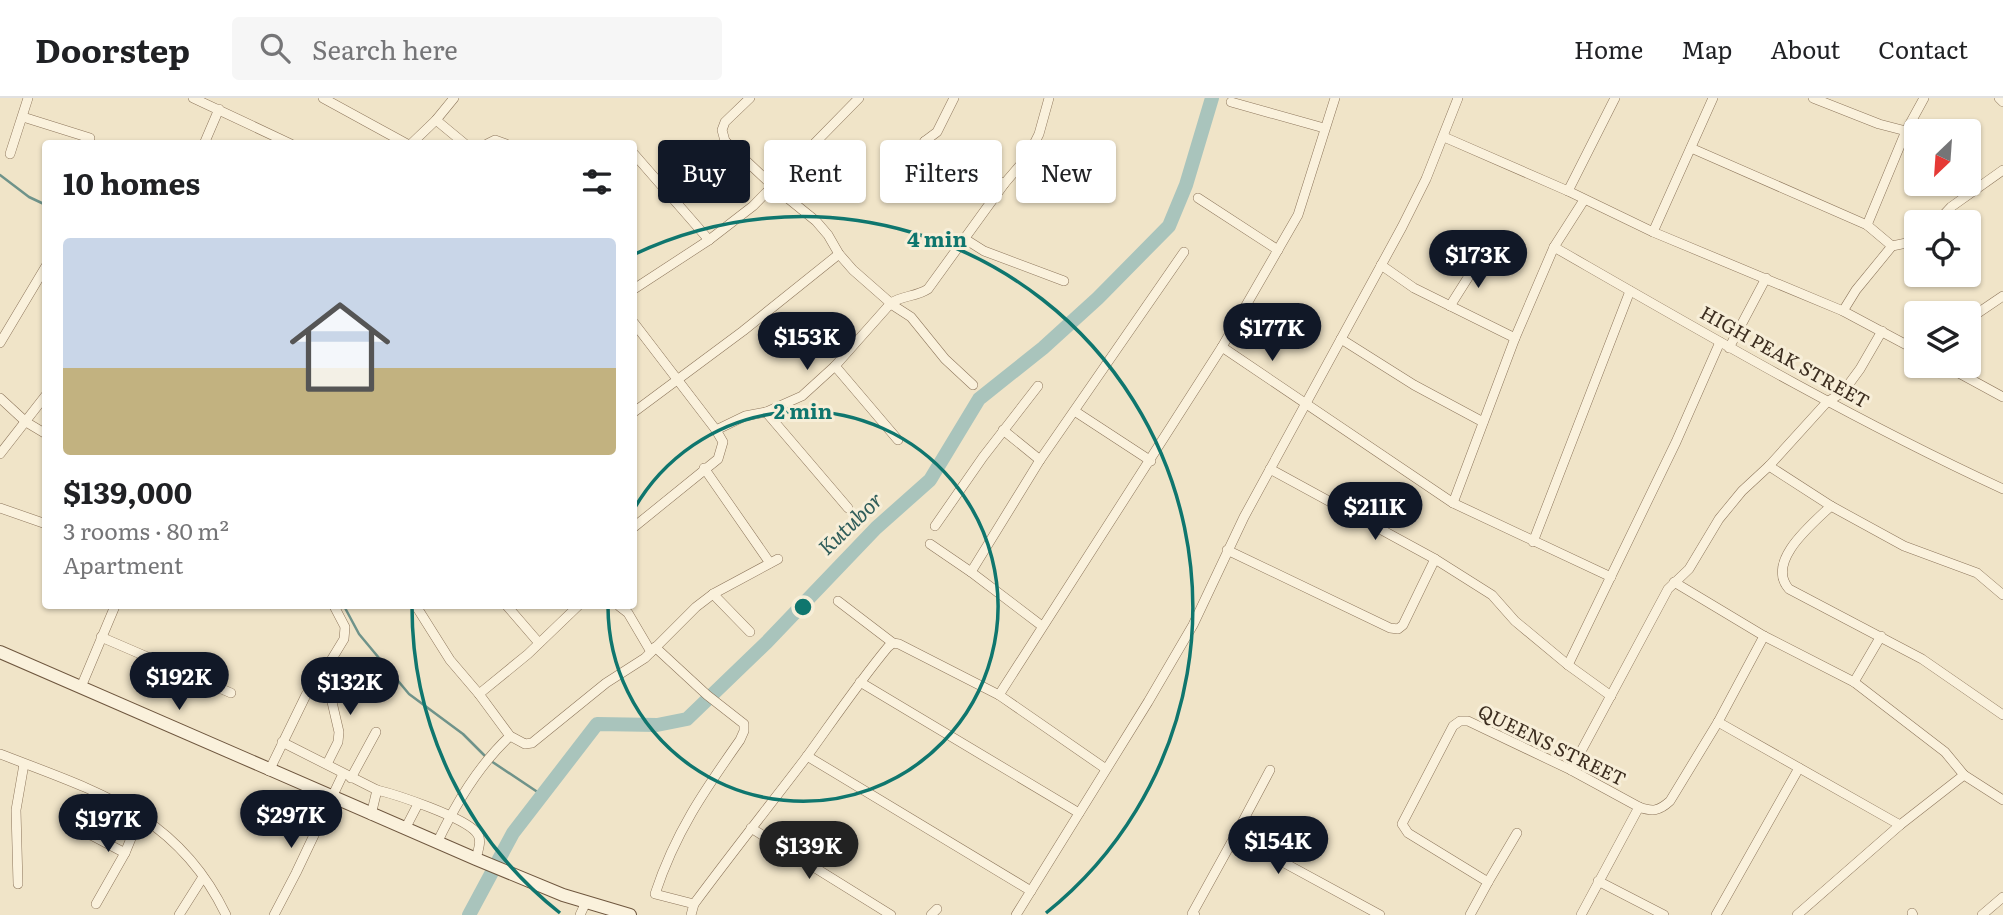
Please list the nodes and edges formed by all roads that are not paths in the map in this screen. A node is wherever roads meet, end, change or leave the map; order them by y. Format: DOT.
graph roads {
  1 [pos="28,98"];
  2 [pos="193,98"];
  3 [pos="323,98"];
  4 [pos="750,98"];
  5 [pos="859,98"];
  6 [pos="954,98"];
  7 [pos="1049,98"];
  8 [pos="1335,98"];
  9 [pos="1458,98"];
  10 [pos="1615,98"];
  11 [pos="1713,98"];
  12 [pos="1813,98"];
  13 [pos="1924,98"];
  14 [pos="1999,98"];
  15 [pos="450,99"];
  16 [pos="1231,102"];
  17 [pos="2003,102"];
  18 [pos="219,109"];
  19 [pos="23,117"];
  20 [pos="1913,119"];
  21 [pos="436,120"];
  22 [pos="1324,128"];
  23 [pos="1904,130"];
  24 [pos="1904,136"];
  25 [pos="1444,137"];
  26 [pos="90,138"];
  27 [pos="206,140"];
  28 [pos="284,140"];
  29 [pos="402,140"];
  30 [pos="414,140"];
  31 [pos="460,140"];
  32 [pos="819,140"];
  33 [pos="926,140"];
  34 [pos="1691,148"];
  35 [pos="10,154"];
  36 [pos="637,158"];
  37 [pos="2003,170"];
  38 [pos="764,178"];
  39 [pos="1004,184"];
  40 [pos="1568,191"];
  41 [pos="764,195"];
  42 [pos="1198,198"];
  43 [pos="1584,200"];
  44 [pos="794,203"];
  45 [pos="1948,210"];
  46 [pos="1867,225"];
  47 [pos="1653,232"];
  48 [pos="965,239"];
  49 [pos="709,240"];
  50 [pos="1904,244"];
  51 [pos="1892,246"];
  52 [pos="1554,247"];
  53 [pos="1278,250"];
  54 [pos="1184,251"];
  55 [pos="838,254"];
  56 [pos="1481,257"];
  57 [pos="1381,265"];
  58 [pos="42,273"];
  59 [pos="1766,278"];
  60 [pos="1064,281"];
  61 [pos="637,287"];
  62 [pos="1630,291"];
  63 [pos="2003,296"];
  64 [pos="891,303"];
  65 [pos="1450,306"];
  66 [pos="1843,311"];
  67 [pos="1981,311"];
  68 [pos="637,327"];
  69 [pos="1882,331"];
  70 [pos="1515,338"];
  71 [pos="1341,339"];
  72 [pos="1720,342"];
  73 [pos="0,343"];
  74 [pos="1904,343"];
  75 [pos="1222,347"];
  76 [pos="1729,348"];
  77 [pos="835,366"];
  78 [pos="1968,378"];
  79 [pos="676,379"];
  80 [pos="973,385"];
  81 [pos="1038,386"];
  82 [pos="2003,397"];
  83 [pos="0,398"];
  84 [pos="42,400"];
  85 [pos="1828,402"];
  86 [pos="1307,403"];
  87 [pos="637,410"];
  88 [pos="1076,411"];
  89 [pos="766,412"];
  90 [pos="26,422"];
  91 [pos="1483,422"];
  92 [pos="716,430"];
  93 [pos="1003,430"];
  94 [pos="42,432"];
  95 [pos="898,440"];
  96 [pos="0,454"];
  97 [pos="1040,460"];
  98 [pos="1151,461"];
  99 [pos="1769,466"];
  100 [pos="704,468"];
  101 [pos="1270,469"];
  102 [pos="2003,489"];
  103 [pos="1453,503"];
  104 [pos="1832,506"];
  105 [pos="0,508"];
  106 [pos="848,508"];
  107 [pos="42,523"];
  108 [pos="637,524"];
  109 [pos="935,527"];
  110 [pos="1532,542"];
  111 [pos="930,544"];
  112 [pos="1227,550"];
  113 [pos="1435,559"];
  114 [pos="971,572"];
  115 [pos="1611,577"];
  116 [pos="1674,582"];
  117 [pos="713,594"];
  118 [pos="2003,595"];
  119 [pos="838,601"];
  120 [pos="114,609"];
  121 [pos="336,609"];
  122 [pos="418,609"];
  123 [pos="511,609"];
  124 [pos="575,609"];
  125 [pos="623,609"];
  126 [pos="1042,626"];
  127 [pos="750,632"];
  128 [pos="1764,636"];
  129 [pos="1881,636"];
  130 [pos="101,637"];
  131 [pos="539,643"];
  132 [pos="893,643"];
  133 [pos="653,649"];
  134 [pos="0,652"];
  135 [pos="327,665"];
  136 [pos="1568,665"];
  137 [pos="860,682"];
  138 [pos="1854,682"];
  139 [pos="80,687"];
  140 [pos="232,693"];
  141 [pos="479,694"];
  142 [pos="999,695"];
  143 [pos="1611,696"];
  144 [pos="2003,715"];
  145 [pos="1718,722"];
  146 [pos="376,732"];
  147 [pos="510,736"];
  148 [pos="282,743"];
  149 [pos="0,754"];
  150 [pos="807,756"];
  151 [pos="24,764"];
  152 [pos="327,764"];
  153 [pos="1799,768"];
  154 [pos="1106,769"];
  155 [pos="1572,770"];
  156 [pos="269,771"];
  157 [pos="1270,771"];
  158 [pos="1964,775"];
  159 [pos="347,776"];
  160 [pos="377,790"];
  161 [pos="333,798"];
  162 [pos="2003,800"];
  163 [pos="418,804"];
  164 [pos="1639,807"];
  165 [pos="1079,813"];
  166 [pos="141,814"];
  167 [pos="371,815"];
  168 [pos="450,816"];
  169 [pos="1900,825"];
  170 [pos="69,827"];
  171 [pos="751,828"];
  172 [pos="405,830"];
  173 [pos="1517,834"];
  174 [pos="1236,836"];
  175 [pos="437,843"];
  176 [pos="125,853"];
  177 [pos="482,861"];
  178 [pos="203,877"];
  179 [pos="1598,881"];
  180 [pos="1488,882"];
  181 [pos="18,884"];
  182 [pos="1031,891"];
  183 [pos="2003,897"];
  184 [pos="586,902"];
  185 [pos="96,904"];
  186 [pos="694,904"];
  187 [pos="1719,914"];
  188 [pos="179,915"];
  189 [pos="226,915"];
  190 [pos="274,915"];
  191 [pos="580,915"];
  192 [pos="630,915"];
  193 [pos="691,915"];
  194 [pos="891,915"];
  195 [pos="1016,915"];
  196 [pos="1193,915"];
  197 [pos="1380,915"];
  198 [pos="1470,915"];
  199 [pos="1581,915"];
  200 [pos="1664,915"];
  201 [pos="1797,915"];
  202 [pos="1982,915"];
  1 -- 19 [label="street"];
  2 -- 18 [label="street"];
  3 -- 29 [label="street"];
  4 -- 38 [label="street"];
  5 -- 32 [label="street"];
  6 -- 33 [label="street"];
  7 -- 39 [label="street"];
  8 -- 22 [label="street"];
  9 -- 25 [label="street"];
  10 -- 40 [label="street"];
  11 -- 34 [label="street"];
  12 -- 23 [label="street"];
  13 -- 20 [label="street"];
  14 -- 17 [label="street"];
  15 -- 21 [label="street"];
  16 -- 22 [label="street"];
  18 -- 27 [label="street"];
  18 -- 28 [label="street"];
  19 -- 26 [label="street"];
  19 -- 35 [label="street"];
  21 -- 30 [label="street"];
  21 -- 31 [label="street"];
  22 -- 53 [label="street"];
  24 -- 46 [label="street"];
  25 -- 40 [label="street"];
  25 -- 57 [label="street"];
  34 -- 46 [label="street"];
  34 -- 47 [label="street"];
  36 -- 49 [label="street"];
  37 -- 45 [label="street"];
  39 -- 48 [label="street"];
  40 -- 43 [label="street"];
  41 -- 49 [label="street"];
  42 -- 53 [label="street"];
  43 -- 47 [label="street"];
  43 -- 52 [label="street"];
  44 -- 55 [label="street"];
  46 -- 51 [label="street"];
  47 -- 59 [label="street"];
  48 -- 60 [label="street"];
  48 -- 64 [label="street"];
  49 -- 61 [label="street"];
  50 -- 51 [label="street"];
  51 -- 66 [label="street"];
  52 -- 62 [label="street, HIGH PEAK STREET"];
  52 -- 70 [label="street"];
  53 -- 75 [label="street"];
  54 -- 88 [label="street"];
  55 -- 64 [label="street"];
  55 -- 79 [label="street"];
  56 -- 65 [label="street"];
  57 -- 65 [label="street"];
  57 -- 71 [label="street"];
  58 -- 73 [label="street"];
  59 -- 66 [label="street"];
  59 -- 76 [label="street"];
  62 -- 72 [label="street, HIGH PEAK STREET"];
  62 -- 110 [label="street"];
  63 -- 67 [label="street"];
  64 -- 77 [label="street"];
  64 -- 80 [label="street"];
  65 -- 70 [label="street"];
  66 -- 69 [label="street"];
  68 -- 79 [label="street"];
  69 -- 74 [label="street"];
  69 -- 85 [label="street"];
  70 -- 91 [label="street"];
  71 -- 86 [label="street"];
  71 -- 91 [label="street"];
  72 -- 76 [label="street, HIGH PEAK STREET"];
  72 -- 115 [label="street"];
  75 -- 86 [label="street"];
  75 -- 98 [label="street"];
  76 -- 85 [label="street, HIGH PEAK STREET"];
  77 -- 89 [label="street"];
  77 -- 95 [label="street"];
  78 -- 82 [label="street"];
  79 -- 87 [label="street"];
  79 -- 92 [label="street"];
  81 -- 93 [label="street"];
  83 -- 90 [label="street"];
  84 -- 90 [label="street"];
  85 -- 99 [label="street"];
  85 -- 102 [label="street, HIGH PEAK STREET"];
  86 -- 101 [label="street"];
  86 -- 103 [label="street"];
  88 -- 97 [label="street"];
  88 -- 98 [label="street"];
  89 -- 92 [label="street"];
  89 -- 106 [label="street"];
  90 -- 94 [label="street"];
  90 -- 96 [label="street"];
  91 -- 103 [label="street"];
  92 -- 100 [label="street"];
  93 -- 97 [label="street"];
  93 -- 109 [label="street"];
  97 -- 114 [label="street"];
  98 -- 126 [label="street"];
  99 -- 104 [label="street"];
  99 -- 116 [label="street"];
  100 -- 108 [label="street"];
  100 -- 117 [label="street"];
  101 -- 112 [label="street"];
  101 -- 113 [label="street"];
  103 -- 110 [label="street"];
  104 -- 118 [label="street"];
  104 -- 129 [label="street"];
  105 -- 107 [label="street"];
  110 -- 115 [label="street"];
  111 -- 114 [label="street"];
  112 -- 113 [label="street"];
  112 -- 154 [label="street"];
  113 -- 136 [label="street"];
  114 -- 126 [label="street"];
  115 -- 136 [label="street"];
  116 -- 128 [label="street"];
  116 -- 143 [label="street"];
  117 -- 127 [label="street"];
  117 -- 133 [label="street"];
  119 -- 132 [label="street"];
  120 -- 130 [label="street"];
  121 -- 135 [label="street"];
  122 -- 141 [label="street"];
  123 -- 131 [label="street"];
  124 -- 131 [label="street"];
  125 -- 133 [label="street"];
  126 -- 142 [label="street"];
  128 -- 138 [label="street"];
  128 -- 145 [label="street"];
  129 -- 138 [label="street"];
  129 -- 144 [label="street"];
  130 -- 139 [label="street"];
  130 -- 140 [label="street"];
  131 -- 141 [label="street"];
  132 -- 137 [label="street"];
  132 -- 142 [label="street"];
  133 -- 147 [label="street"];
  133 -- 186 [label="street"];
  134 -- 139 [label="main road"];
  135 -- 148 [label="street"];
  135 -- 152 [label="street"];
  136 -- 143 [label="street"];
  137 -- 150 [label="street"];
  137 -- 165 [label="street"];
  138 -- 158 [label="street"];
  139 -- 156 [label="main road"];
  141 -- 147 [label="street"];
  142 -- 154 [label="street"];
  143 -- 155 [label="street"];
  145 -- 153 [label="street"];
  145 -- 164 [label="street"];
  146 -- 159 [label="street"];
  147 -- 168 [label="street"];
  148 -- 152 [label="street"];
  148 -- 156 [label="street"];
  149 -- 151 [label="street"];
  150 -- 171 [label="street"];
  150 -- 182 [label="street"];
  151 -- 166 [label="street"];
  151 -- 181 [label="street"];
  152 -- 159 [label="street"];
  153 -- 169 [label="street"];
  153 -- 187 [label="street"];
  154 -- 165 [label="street"];
  155 -- 164 [label="street, QUEENS STREET"];
  155 -- 180 [label="street, QUEENS STREET"];
  156 -- 161 [label="main road"];
  157 -- 174 [label="street"];
  158 -- 162 [label="street"];
  158 -- 169 [label="street"];
  159 -- 160 [label="street"];
  159 -- 161 [label="street"];
  160 -- 163 [label="street"];
  160 -- 167 [label="street"];
  161 -- 167 [label="main road"];
  161 -- 190 [label="street"];
  163 -- 168 [label="street"];
  163 -- 172 [label="street"];
  164 -- 179 [label="street"];
  165 -- 182 [label="street"];
  166 -- 176 [label="street"];
  166 -- 178 [label="street"];
  167 -- 172 [label="main road"];
  168 -- 175 [label="street"];
  168 -- 177 [label="street"];
  169 -- 201 [label="street"];
  170 -- 176 [label="street"];
  171 -- 186 [label="street"];
  171 -- 194 [label="street"];
  172 -- 175 [label="main road"];
  173 -- 180 [label="street"];
  174 -- 196 [label="street"];
  174 -- 197 [label="street"];
  175 -- 177 [label="main road"];
  176 -- 185 [label="street"];
  177 -- 184 [label="main road"];
  178 -- 188 [label="street"];
  178 -- 189 [label="street"];
  179 -- 199 [label="street"];
  179 -- 200 [label="street"];
  180 -- 198 [label="street"];
  182 -- 195 [label="street"];
  183 -- 202 [label="street"];
  184 -- 191 [label="street"];
  184 -- 192 [label="main road"];
  186 -- 193 [label="street"];
}
